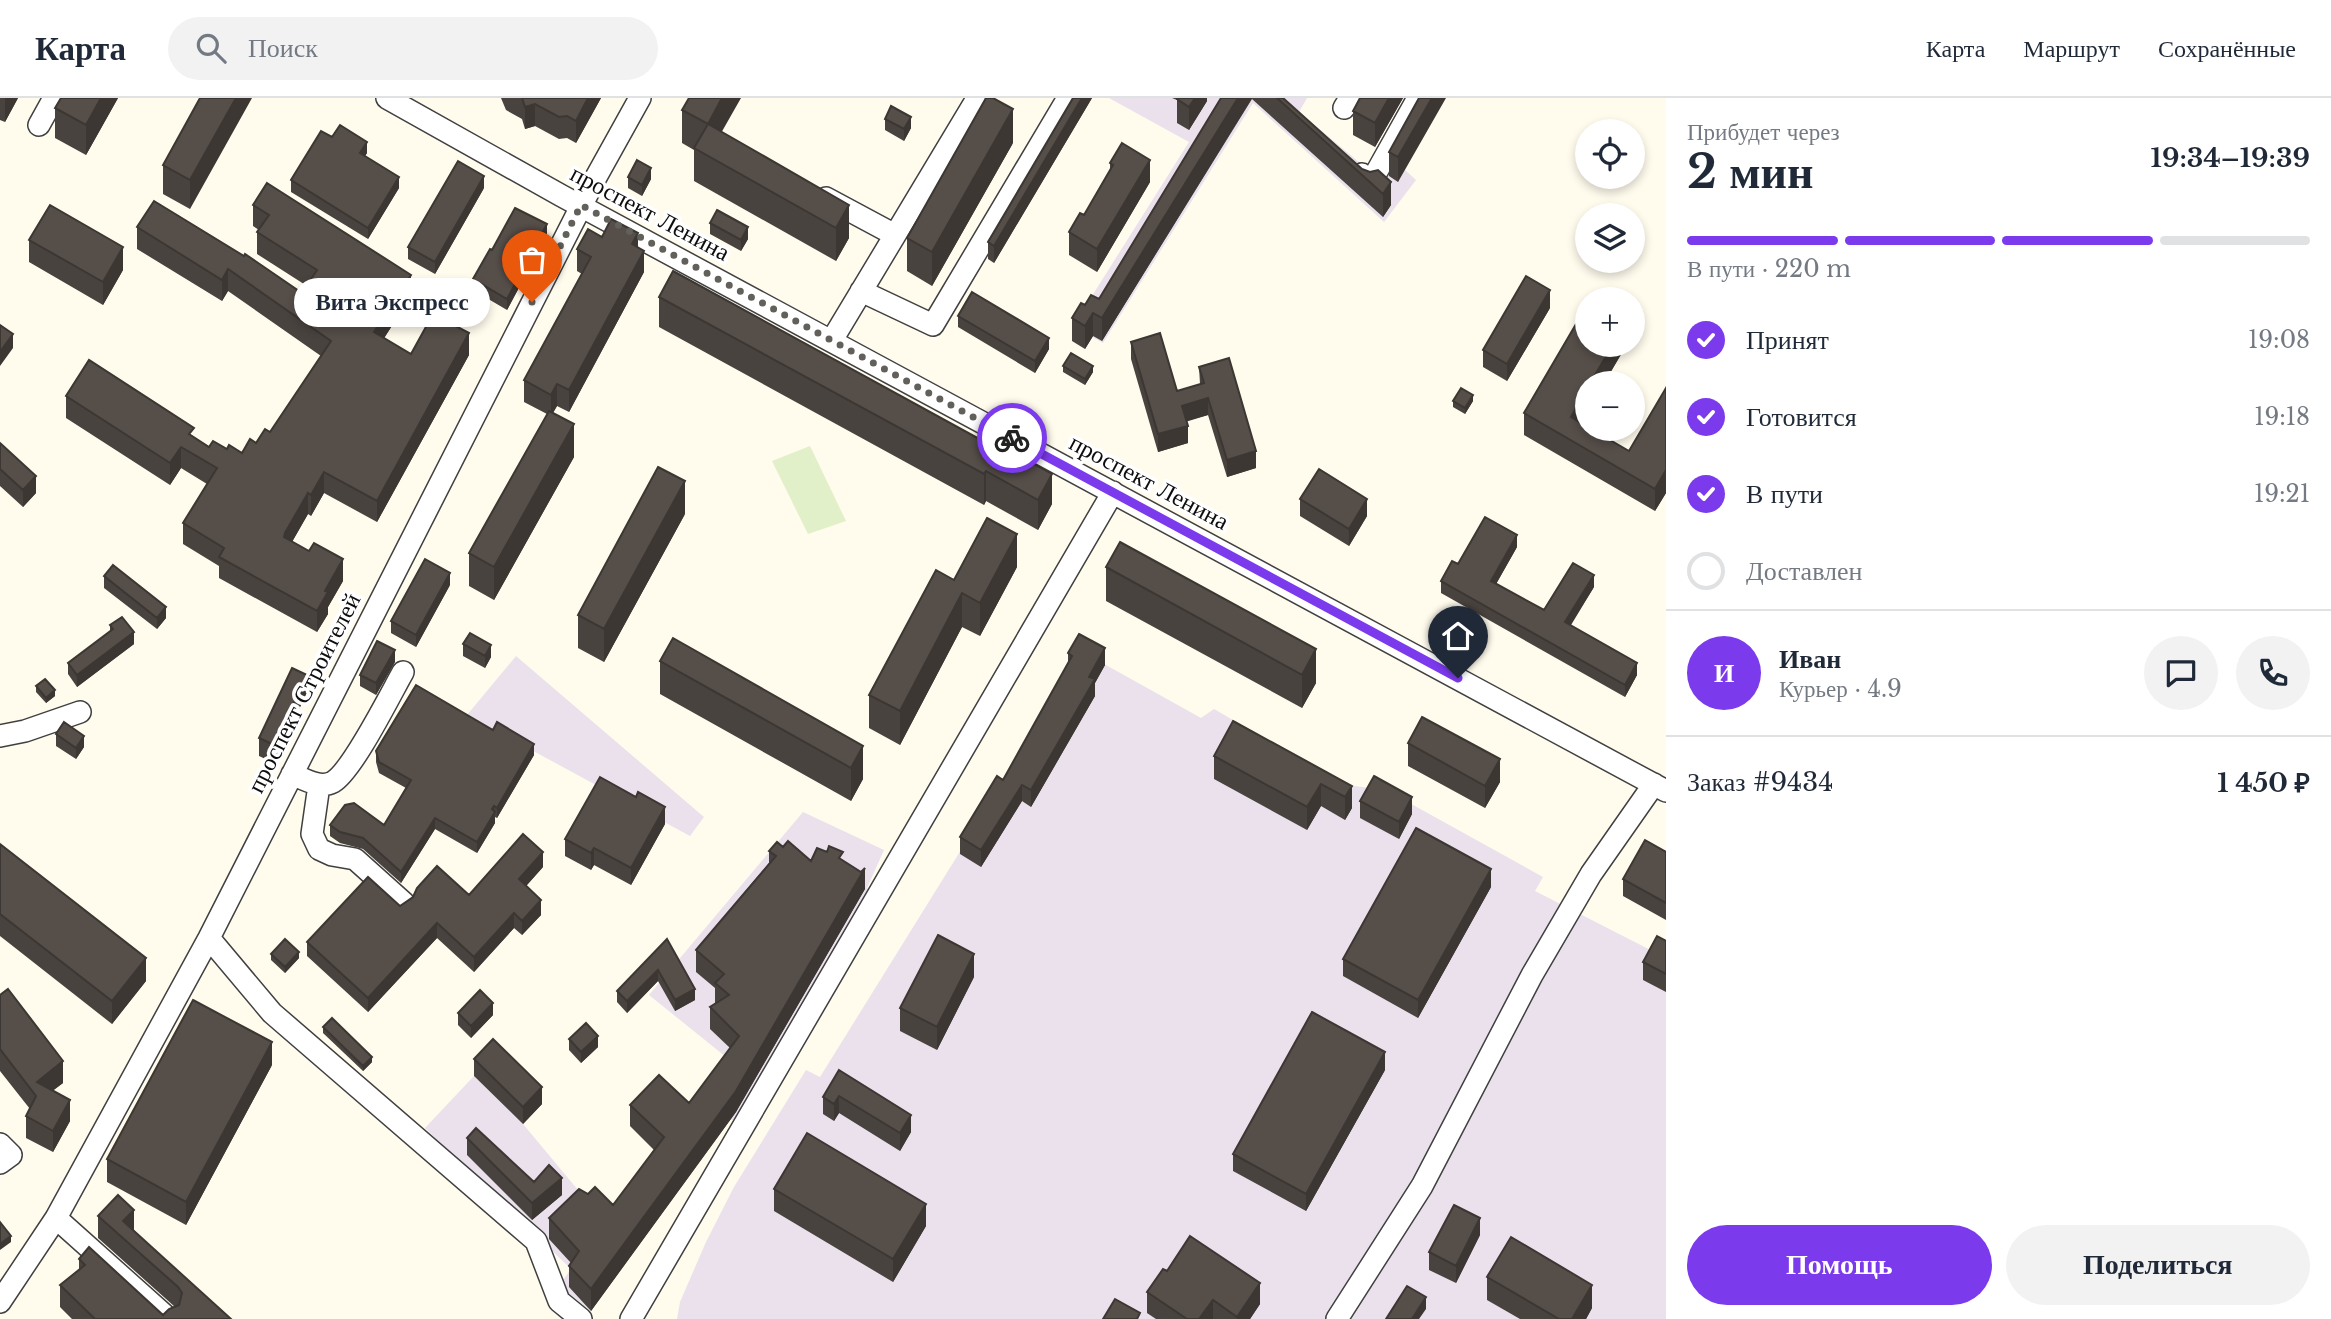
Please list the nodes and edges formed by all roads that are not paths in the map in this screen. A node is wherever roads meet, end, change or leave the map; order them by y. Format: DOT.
graph roads {
  1 [pos="54,98"];
  2 [pos="387,98"];
  3 [pos="640,98"];
  4 [pos="1068,98"];
  5 [pos="1418,98"];
  6 [pos="975,102"];
  7 [pos="39,125"];
  8 [pos="1343,157"];
  9 [pos="812,191"];
  10 [pos="581,205"];
  11 [pos="895,235"];
  12 [pos="862,291"];
  13 [pos="832,340"];
  14 [pos="1113,492"];
  15 [pos="403,672"];
  16 [pos="80,712"];
  17 [pos="0,736"];
  18 [pos="292,774"];
  19 [pos="319,785"];
  20 [pos="1660,788"];
  21 [pos="404,903"];
  22 [pos="209,938"];
  23 [pos="0,1144"];
  24 [pos="0,1163"];
  25 [pos="56,1218"];
  26 [pos="0,1302"];
  27 [pos="169,1319"];
  28 [pos="581,1319"];
  29 [pos="631,1319"];
  30 [pos="1337,1319"];
  1 -- 7 [label="street"];
  2 -- 10 [label="street, проспект Ленина"];
  3 -- 10 [label="street, проспект Строителей"];
  4 -- 12 [label="street"];
  5 -- 8 [label="street"];
  6 -- 11 [label="street"];
  9 -- 11 [label="street"];
  10 -- 13 [label="street, проспект Ленина"];
  10 -- 18 [label="street, проспект Строителей"];
  11 -- 12 [label="street"];
  12 -- 13 [label="street"];
  13 -- 14 [label="street, проспект Ленина"];
  14 -- 20 [label="street, проспект Ленина"];
  14 -- 29 [label="street"];
  15 -- 19 [label="street"];
  16 -- 17 [label="street"];
  18 -- 19 [label="street"];
  18 -- 22 [label="street, проспект Строителей"];
  19 -- 21 [label="street"];
  20 -- 30 [label="street"];
  22 -- 25 [label="street, проспект Строителей"];
  22 -- 28 [label="street"];
  23 -- 24 [label="street"];
  25 -- 26 [label="street, проспект Строителей"];
  25 -- 27 [label="street"];
}
